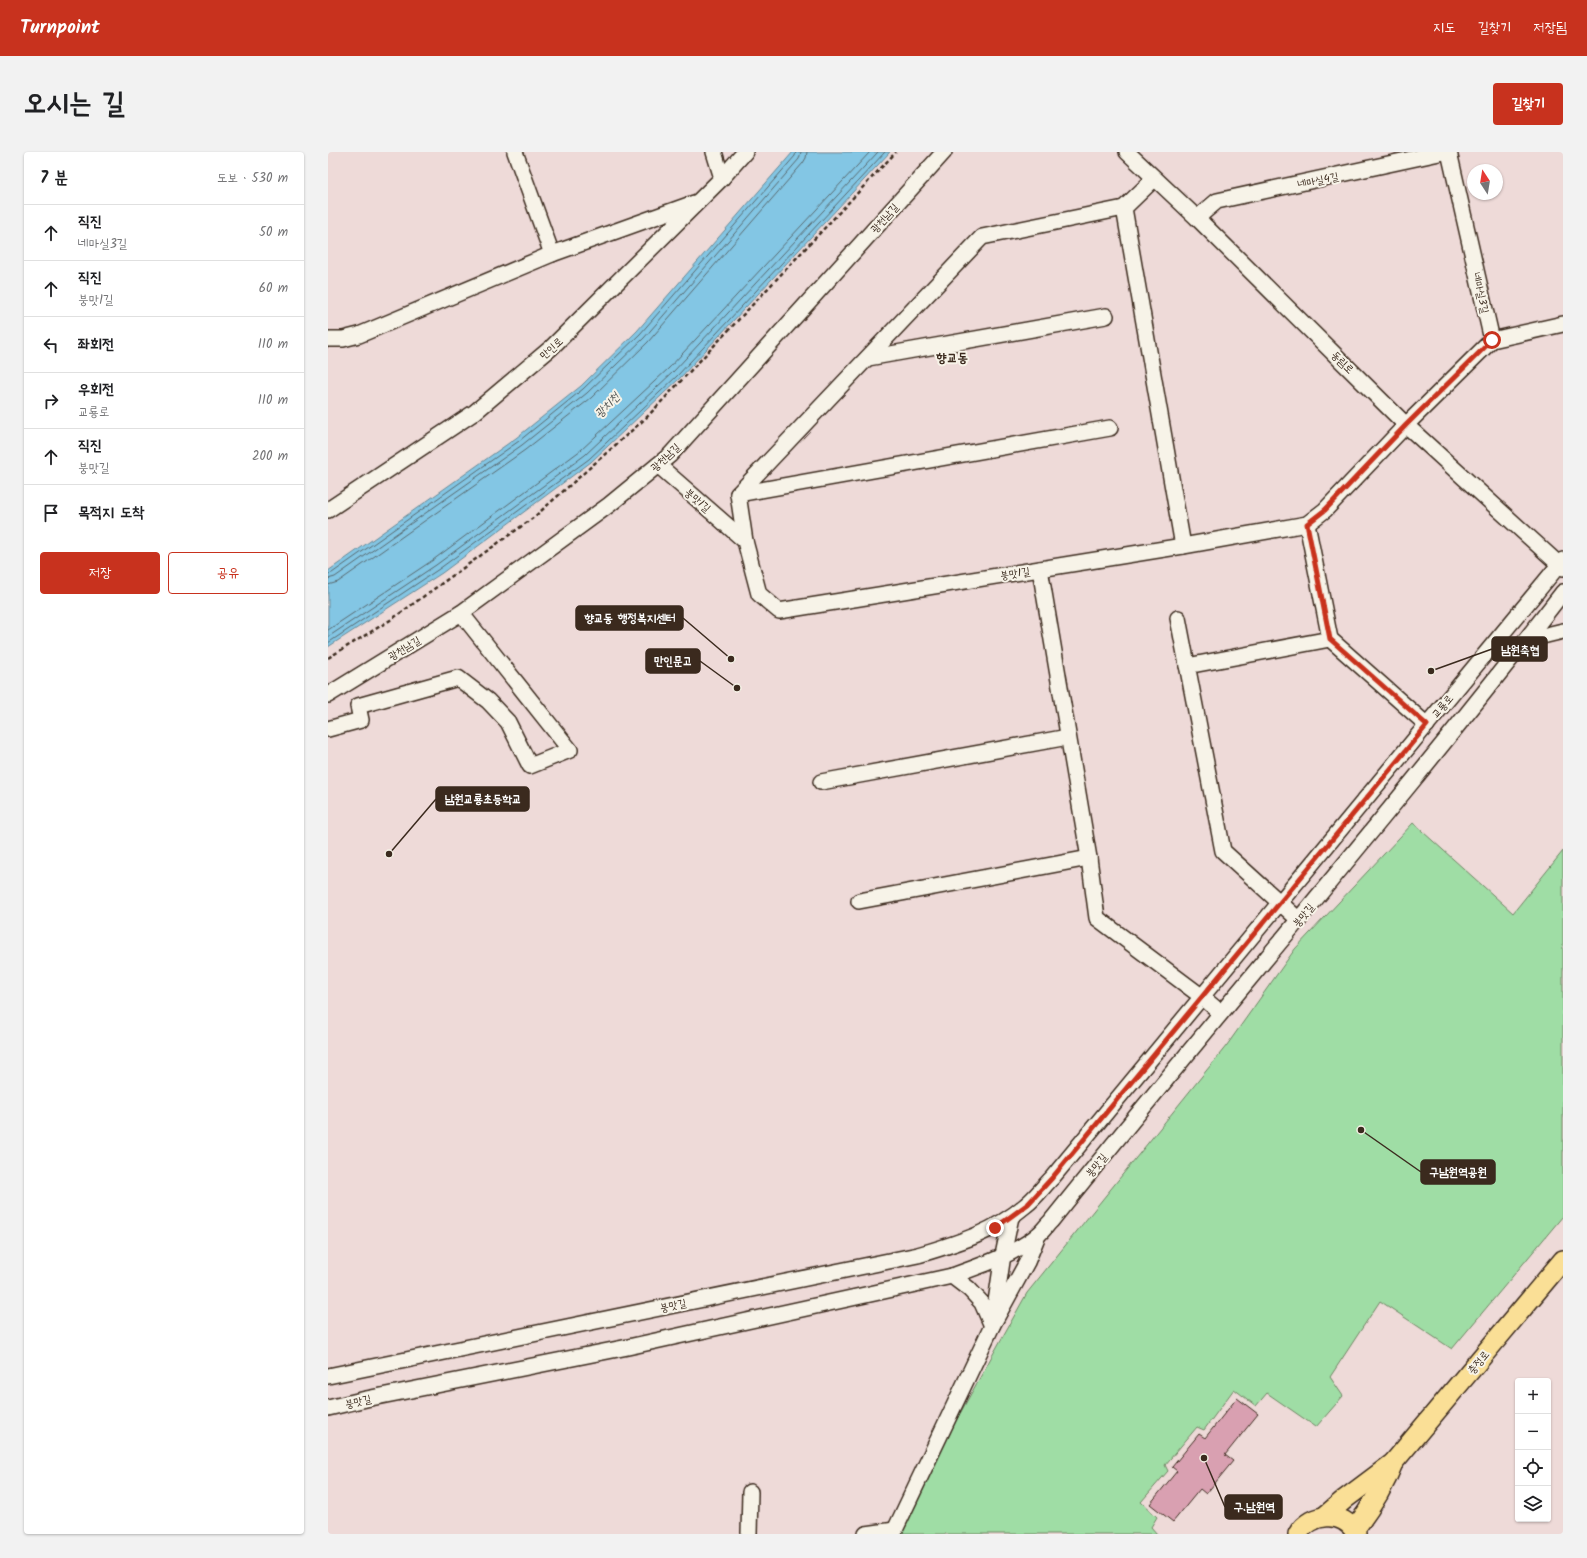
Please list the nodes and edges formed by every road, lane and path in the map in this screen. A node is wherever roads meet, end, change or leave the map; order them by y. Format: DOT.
graph roads {
  1 [pos="515,152"];
  2 [pos="714,152"];
  3 [pos="745,152"];
  4 [pos="896,152"];
  5 [pos="944,152"];
  6 [pos="1127,152"];
  7 [pos="1444,152"];
  8 [pos="1448,152"];
  9 [pos="722,178"];
  10 [pos="1154,179"];
  11 [pos="698,202"];
  12 [pos="1124,208"];
  13 [pos="1197,218"];
  14 [pos="552,254"];
  15 [pos="1106,316"];
  16 [pos="1563,324"];
  17 [pos="328,339"];
  18 [pos="1492,340"];
  19 [pos="868,358"];
  20 [pos="1406,425"];
  21 [pos="1110,428"];
  22 [pos="658,465"];
  23 [pos="738,494"];
  24 [pos="328,510"];
  25 [pos="1307,524"];
  26 [pos="745,541"];
  27 [pos="1183,546"];
  28 [pos="1562,564"];
  29 [pos="1040,569"];
  30 [pos="1563,592"];
  31 [pos="461,613"];
  32 [pos="1178,618"];
  33 [pos="1563,631"];
  34 [pos="1330,639"];
  35 [pos="1526,640"];
  36 [pos="328,658"];
  37 [pos="1187,666"];
  38 [pos="328,695"];
  39 [pos="1427,725"];
  40 [pos="328,729"];
  41 [pos="1068,737"];
  42 [pos="821,782"];
  43 [pos="1089,858"];
  44 [pos="859,901"];
  45 [pos="1279,903"];
  46 [pos="1299,920"];
  47 [pos="1201,996"];
  48 [pos="1221,1013"];
  49 [pos="1011,1217"];
  50 [pos="1038,1235"];
  51 [pos="1003,1255"];
  52 [pos="1563,1260"];
  53 [pos="952,1276"];
  54 [pos="992,1326"];
  55 [pos="328,1376"];
  56 [pos="328,1408"];
  57 [pos="1393,1463"];
  58 [pos="750,1492"];
  59 [pos="1325,1516"];
  60 [pos="894,1532"];
  61 [pos="1355,1532"];
  62 [pos="749,1534"];
  63 [pos="866,1534"];
  64 [pos="1298,1534"];
  1 -- 14 [label="street"];
  2 -- 9 [label="street"];
  3 -- 9 [label="street, 만인로"];
  4 -- 36 [label="path"];
  5 -- 22 [label="street, 광천남길"];
  6 -- 10 [label="street, 동림로"];
  7 -- 13 [label="street, 네마실4길"];
  8 -- 18 [label="street, 네마실3길"];
  9 -- 11 [label="street, 만인로"];
  10 -- 12 [label="street"];
  10 -- 13 [label="street, 동림로"];
  11 -- 14 [label="street"];
  11 -- 24 [label="street, 만인로"];
  12 -- 19 [label="street"];
  12 -- 27 [label="street"];
  13 -- 20 [label="street, 동림로"];
  14 -- 17 [label="street"];
  15 -- 19 [label="street"];
  16 -- 18 [label="street"];
  18 -- 20 [label="street"];
  19 -- 23 [label="street"];
  20 -- 25 [label="street, 붕맛1길"];
  20 -- 28 [label="street, 동림로"];
  21 -- 23 [label="street"];
  22 -- 26 [label="street, 붕맛1길"];
  22 -- 31 [label="street, 광천남길"];
  23 -- 26 [label="street"];
  25 -- 27 [label="street, 붕맛1길"];
  25 -- 34 [label="street"];
  26 -- 29 [label="street, 붕맛1길"];
  27 -- 29 [label="street, 붕맛1길"];
  28 -- 39 [label="street, 교룡로"];
  29 -- 41 [label="street"];
  30 -- 35 [label="street, 붕맛길"];
  31 -- 38 [label="street, 광천남길"];
  31 -- 40 [label="street"];
  32 -- 37 [label="street"];
  33 -- 35 [label="street"];
  34 -- 37 [label="street"];
  34 -- 39 [label="street"];
  35 -- 46 [label="street, 붕맛길"];
  37 -- 45 [label="street"];
  39 -- 45 [label="street, 교룡로"];
  41 -- 42 [label="street"];
  41 -- 43 [label="street"];
  43 -- 44 [label="street"];
  43 -- 47 [label="street"];
  45 -- 46 [label="street"];
  45 -- 47 [label="street, 붕맛길"];
  46 -- 48 [label="street, 붕맛길"];
  47 -- 48 [label="street"];
  47 -- 49 [label="street, 붕맛길"];
  48 -- 50 [label="street, 붕맛길"];
  49 -- 51 [label="street, 붕맛길"];
  49 -- 55 [label="street, 붕맛길"];
  50 -- 51 [label="street, 붕맛길"];
  50 -- 54 [label="street, 붕맛길"];
  51 -- 53 [label="street, 붕맛길"];
  51 -- 54 [label="street, 붕맛길"];
  52 -- 57 [label="main road, 충정로"];
  53 -- 54 [label="street"];
  53 -- 56 [label="street, 붕맛길"];
  54 -- 60 [label="street, 붕맛길"];
  57 -- 59 [label="main road, 충정로"];
  57 -- 61 [label="main road, 충정로"];
  58 -- 62 [label="street"];
  59 -- 61 [label="main road"];
  59 -- 64 [label="main road, 충정로"];
  60 -- 63 [label="street"];
}
